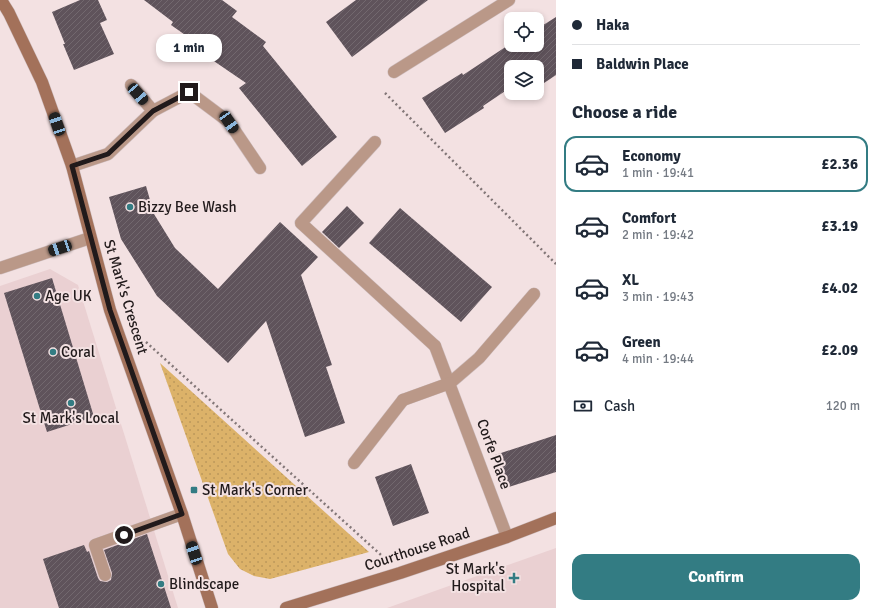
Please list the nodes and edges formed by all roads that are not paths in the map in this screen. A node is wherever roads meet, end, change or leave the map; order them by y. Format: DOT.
graph roads {
  1 [pos="1,0"];
  2 [pos="509,0"];
  3 [pos="394,72"];
  4 [pos="130,85"];
  5 [pos="153,111"];
  6 [pos="375,142"];
  7 [pos="72,166"];
  8 [pos="260,168"];
  9 [pos="90,238"];
  10 [pos="0,268"];
  11 [pos="534,294"];
  12 [pos="450,383"];
  13 [pos="354,463"];
  14 [pos="182,514"];
  15 [pos="556,518"];
  16 [pos="507,537"];
  17 [pos="105,575"];
  18 [pos="212,608"];
  19 [pos="286,608"];
  1 -- 7 [label="street, St Mark's Crescent"];
  2 -- 3 [label="street"];
  4 -- 5 [label="street"];
  5 -- 7 [label="street"];
  5 -- 8 [label="street"];
  6 -- 12 [label="street, Corfe Place"];
  7 -- 9 [label="street, St Mark's Crescent"];
  9 -- 10 [label="street"];
  9 -- 14 [label="street, St Mark's Crescent"];
  11 -- 12 [label="street"];
  12 -- 13 [label="street"];
  12 -- 16 [label="street, Corfe Place"];
  14 -- 17 [label="street"];
  14 -- 18 [label="street, St Mark's Crescent"];
  15 -- 16 [label="street, Courthouse Road"];
  16 -- 19 [label="street, Courthouse Road"];
}
